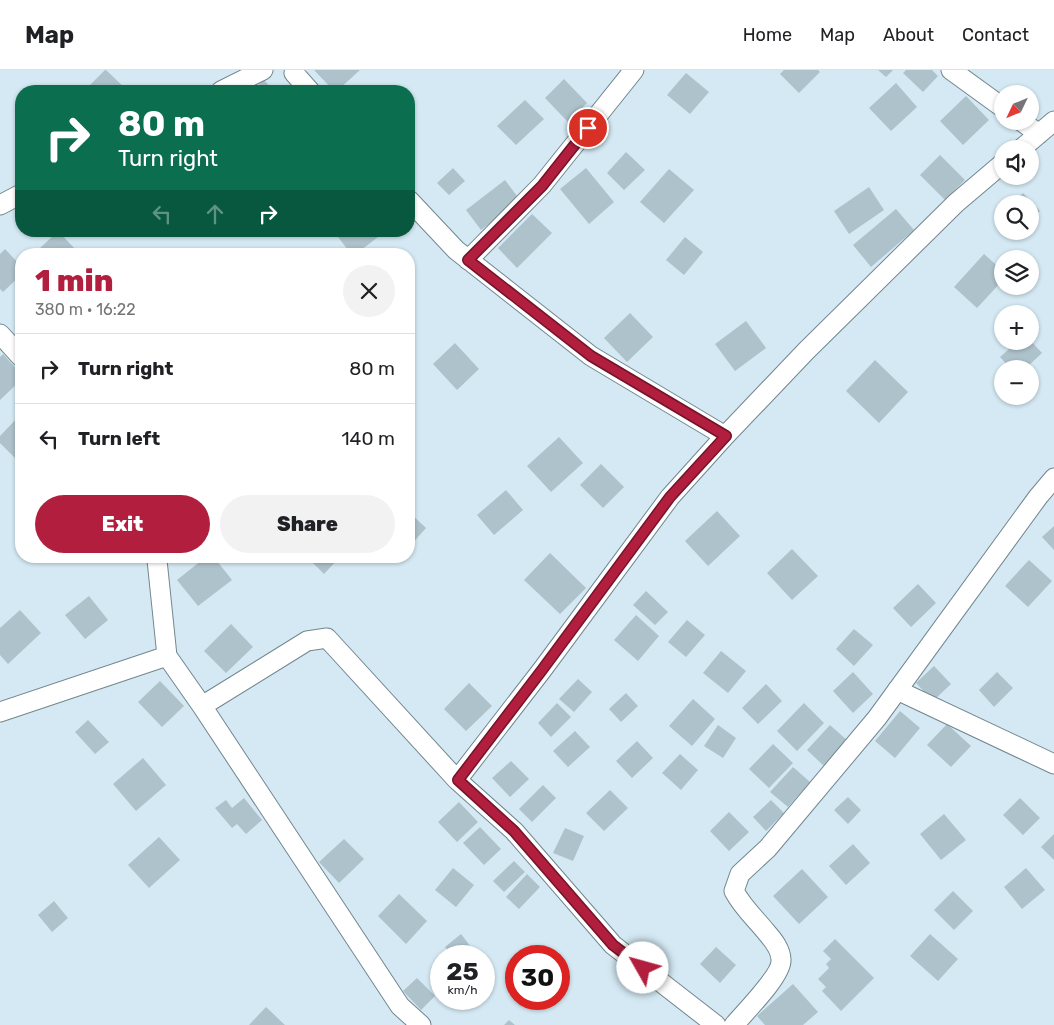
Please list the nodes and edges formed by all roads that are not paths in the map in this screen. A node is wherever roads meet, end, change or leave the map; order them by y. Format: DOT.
graph roads {
  1 [pos="263,70"];
  2 [pos="295,70"];
  3 [pos="634,70"];
  4 [pos="951,70"];
  5 [pos="233,85"];
  6 [pos="305,85"];
  7 [pos="994,101"];
  8 [pos="1054,121"];
  9 [pos="1034,130"];
  10 [pos="1039,134"];
  11 [pos="1032,140"];
  12 [pos="994,171"];
  13 [pos="15,197"];
  14 [pos="0,205"];
  15 [pos="415,206"];
  16 [pos="468,260"];
  17 [pos="0,334"];
  18 [pos="15,350"];
  19 [pos="726,436"];
  20 [pos="1054,478"];
  21 [pos="157,563"];
  22 [pos="167,656"];
  23 [pos="897,690"];
  24 [pos="202,706"];
  25 [pos="0,712"];
  26 [pos="1054,764"];
  27 [pos="458,780"];
  28 [pos="421,1025"];
  29 [pos="716,1025"];
  30 [pos="734,1025"];
  1 -- 5 [label="street"];
  2 -- 6 [label="street"];
  3 -- 16 [label="street"];
  4 -- 7 [label="street"];
  8 -- 10 [label="street"];
  9 -- 10 [label="street"];
  10 -- 11 [label="street"];
  12 -- 19 [label="street"];
  13 -- 14 [label="street"];
  15 -- 16 [label="street"];
  16 -- 19 [label="street"];
  17 -- 18 [label="street"];
  19 -- 27 [label="street"];
  20 -- 23 [label="street"];
  21 -- 22 [label="street"];
  22 -- 24 [label="street"];
  22 -- 25 [label="street"];
  23 -- 26 [label="street"];
  23 -- 30 [label="street"];
  24 -- 27 [label="street"];
  24 -- 28 [label="street"];
  27 -- 29 [label="street"];
}
